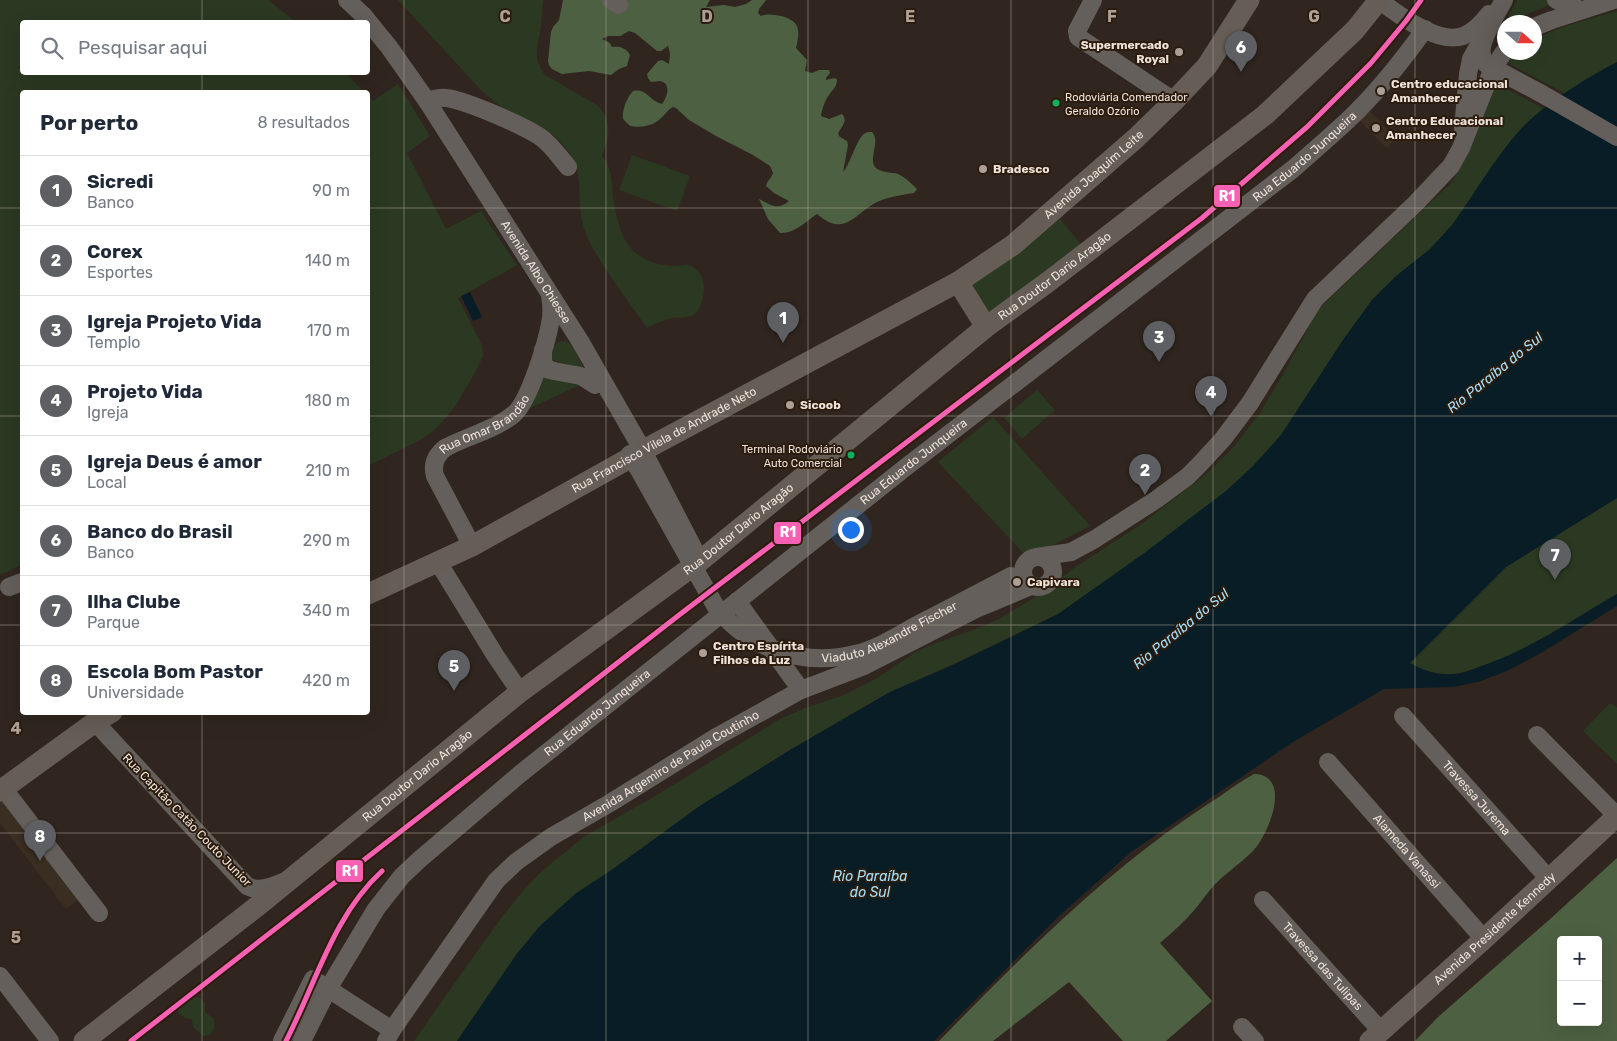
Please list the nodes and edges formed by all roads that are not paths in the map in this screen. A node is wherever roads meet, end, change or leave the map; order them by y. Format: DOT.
graph roads {
  1 [pos="347,0"];
  2 [pos="1093,0"];
  3 [pos="1250,0"];
  4 [pos="1379,0"];
  5 [pos="1502,0"];
  6 [pos="1556,0"];
  7 [pos="1614,0"];
  8 [pos="1581,10"];
  9 [pos="367,20"];
  10 [pos="1493,20"];
  11 [pos="370,24"];
  12 [pos="1542,24"];
  13 [pos="1425,29"];
  14 [pos="1502,60"];
  15 [pos="1500,72"];
  16 [pos="427,101"];
  17 [pos="1174,101"];
  18 [pos="1617,137"];
  19 [pos="1461,148"];
  20 [pos="568,167"];
  21 [pos="958,282"];
  22 [pos="550,294"];
  23 [pos="986,327"];
  24 [pos="580,341"];
  25 [pos="543,349"];
  26 [pos="594,385"];
  27 [pos="643,451"];
  28 [pos="472,546"];
  29 [pos="1071,552"];
  30 [pos="1037,557"];
  31 [pos="700,561"];
  32 [pos="438,562"];
  33 [pos="1017,573"];
  34 [pos="1050,581"];
  35 [pos="1031,586"];
  36 [pos="370,593"];
  37 [pos="736,601"];
  38 [pos="801,690"];
  39 [pos="520,692"];
  40 [pos="1403,716"];
  41 [pos="103,717"];
  42 [pos="1537,736"];
  43 [pos="1328,762"];
  44 [pos="2,790"];
  45 [pos="1617,816"];
  46 [pos="291,879"];
  47 [pos="1549,879"];
  48 [pos="1263,900"];
  49 [pos="99,913"];
  50 [pos="1484,939"];
  51 [pos="0,976"];
  52 [pos="328,989"];
  53 [pos="1242,1027"];
  54 [pos="389,1035"];
  55 [pos="1376,1036"];
  56 [pos="50,1041"];
  57 [pos="84,1041"];
  58 [pos="282,1041"];
  59 [pos="302,1041"];
  60 [pos="1255,1041"];
  1 -- 9 [label="street, Avenida Albo Chiesse"];
  2 -- 17 [label="street"];
  3 -- 17 [label="main road, Avenida Joaquim Leite"];
  4 -- 13 [label="street"];
  4 -- 23 [label="main road, Rua Doutor Dario Aragão"];
  5 -- 10 [label="street"];
  5 -- 13 [label="street"];
  6 -- 8 [label="street"];
  7 -- 8 [label="street"];
  8 -- 12 [label="street"];
  10 -- 15 [label="street"];
  10 -- 19 [label="street"];
  11 -- 16 [label="street, Avenida Albo Chiesse"];
  13 -- 37 [label="street, Rua Eduardo Junqueira"];
  14 -- 15 [label="street"];
  15 -- 18 [label="street"];
  15 -- 19 [label="street"];
  16 -- 20 [label="street"];
  16 -- 22 [label="street, Avenida Albo Chiesse"];
  17 -- 21 [label="main road, Avenida Joaquim Leite"];
  19 -- 29 [label="street"];
  21 -- 23 [label="main road"];
  21 -- 27 [label="main road, Rua Francisco Vilela de Andrade Neto"];
  22 -- 24 [label="street, Avenida Albo Chiesse"];
  22 -- 25 [label="street, Rua Omar Brandão"];
  23 -- 31 [label="main road, Rua Doutor Dario Aragão"];
  24 -- 25 [label="street"];
  24 -- 26 [label="street, Viaduto Alexandre Fischer"];
  24 -- 27 [label="street, Avenida Albo Chiesse"];
  25 -- 26 [label="street"];
  25 -- 28 [label="street, Rua Omar Brandão"];
  26 -- 33 [label="street, Viaduto Alexandre Fischer, bridge"];
  27 -- 28 [label="main road, Rua Francisco Vilela de Andrade Neto"];
  27 -- 31 [label="street, Avenida Albo Chiesse"];
  28 -- 32 [label="main road, Rua Francisco Vilela de Andrade Neto"];
  29 -- 30 [label="street"];
  29 -- 34 [label="street"];
  30 -- 33 [label="street"];
  30 -- 34 [label="street"];
  31 -- 39 [label="main road, Rua Doutor Dario Aragão"];
  32 -- 36 [label="main road, Rua Francisco Vilela de Andrade Neto"];
  32 -- 39 [label="street"];
  33 -- 35 [label="street"];
  34 -- 35 [label="street"];
  35 -- 38 [label="street, Avenida Argemiro de Paula Coutinho"];
  37 -- 38 [label="street"];
  37 -- 52 [label="street, Rua Eduardo Junqueira"];
  38 -- 54 [label="street, Avenida Argemiro de Paula Coutinho"];
  39 -- 46 [label="main road, Rua Doutor Dario Aragão"];
  40 -- 47 [label="street, Travessa Jurema"];
  41 -- 44 [label="main road"];
  41 -- 46 [label="street, Rua Capitão Catão Couto Junior"];
  42 -- 45 [label="street"];
  43 -- 50 [label="street, Alameda Vanassi"];
  44 -- 49 [label="street"];
  45 -- 47 [label="main road, Avenida Presidente Kennedy"];
  46 -- 57 [label="main road, Rua Doutor Dario Aragão"];
  47 -- 50 [label="main road, Avenida Presidente Kennedy"];
  48 -- 55 [label="street, Travessa das Tulipas"];
  50 -- 55 [label="main road, Avenida Presidente Kennedy"];
  51 -- 56 [label="street"];
  52 -- 54 [label="street"];
  52 -- 58 [label="street"];
  52 -- 59 [label="street, Rua Eduardo Junqueira"];
  53 -- 60 [label="street"];
}
